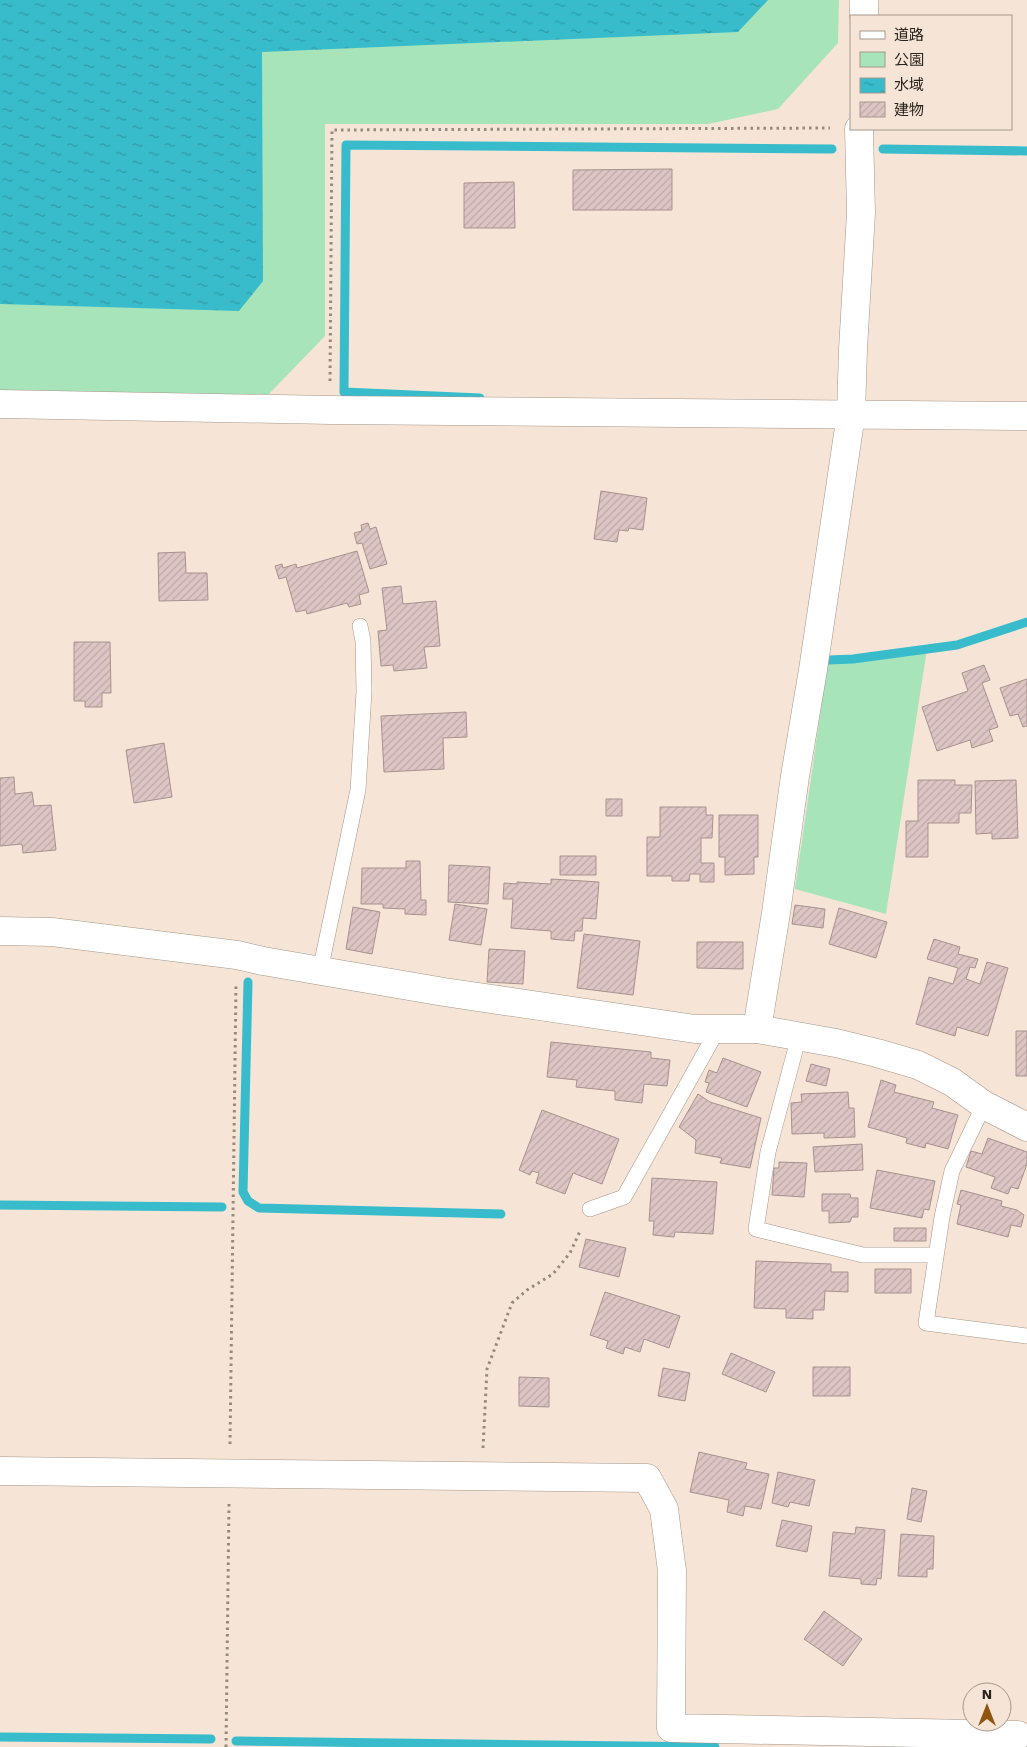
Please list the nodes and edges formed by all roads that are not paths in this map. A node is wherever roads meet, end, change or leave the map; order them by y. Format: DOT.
graph roads {
  1 [pos="864,0"];
  2 [pos="864,15"];
  3 [pos="859,130"];
  4 [pos="0,404"];
  5 [pos="851,414"];
  6 [pos="1027,416"];
  7 [pos="360,626"];
  8 [pos="0,931"];
  9 [pos="320,971"];
  10 [pos="718,1028"];
  11 [pos="757,1029"];
  12 [pos="799,1036"];
  13 [pos="984,1105"];
  14 [pos="1027,1127"];
  15 [pos="590,1209"];
  16 [pos="936,1256"];
  17 [pos="1027,1336"];
  18 [pos="0,1471"];
  19 [pos="1019,1733"];
  1 -- 2 [label="street"];
  3 -- 5 [label="street"];
  4 -- 5 [label="street"];
  5 -- 6 [label="street"];
  5 -- 11 [label="street"];
  7 -- 9 [label="lane"];
  8 -- 9 [label="street"];
  9 -- 10 [label="street"];
  10 -- 11 [label="street"];
  10 -- 15 [label="lane"];
  11 -- 12 [label="street"];
  12 -- 13 [label="street"];
  12 -- 16 [label="lane"];
  13 -- 14 [label="street"];
  13 -- 16 [label="lane"];
  16 -- 17 [label="lane"];
  18 -- 19 [label="street"];
}
